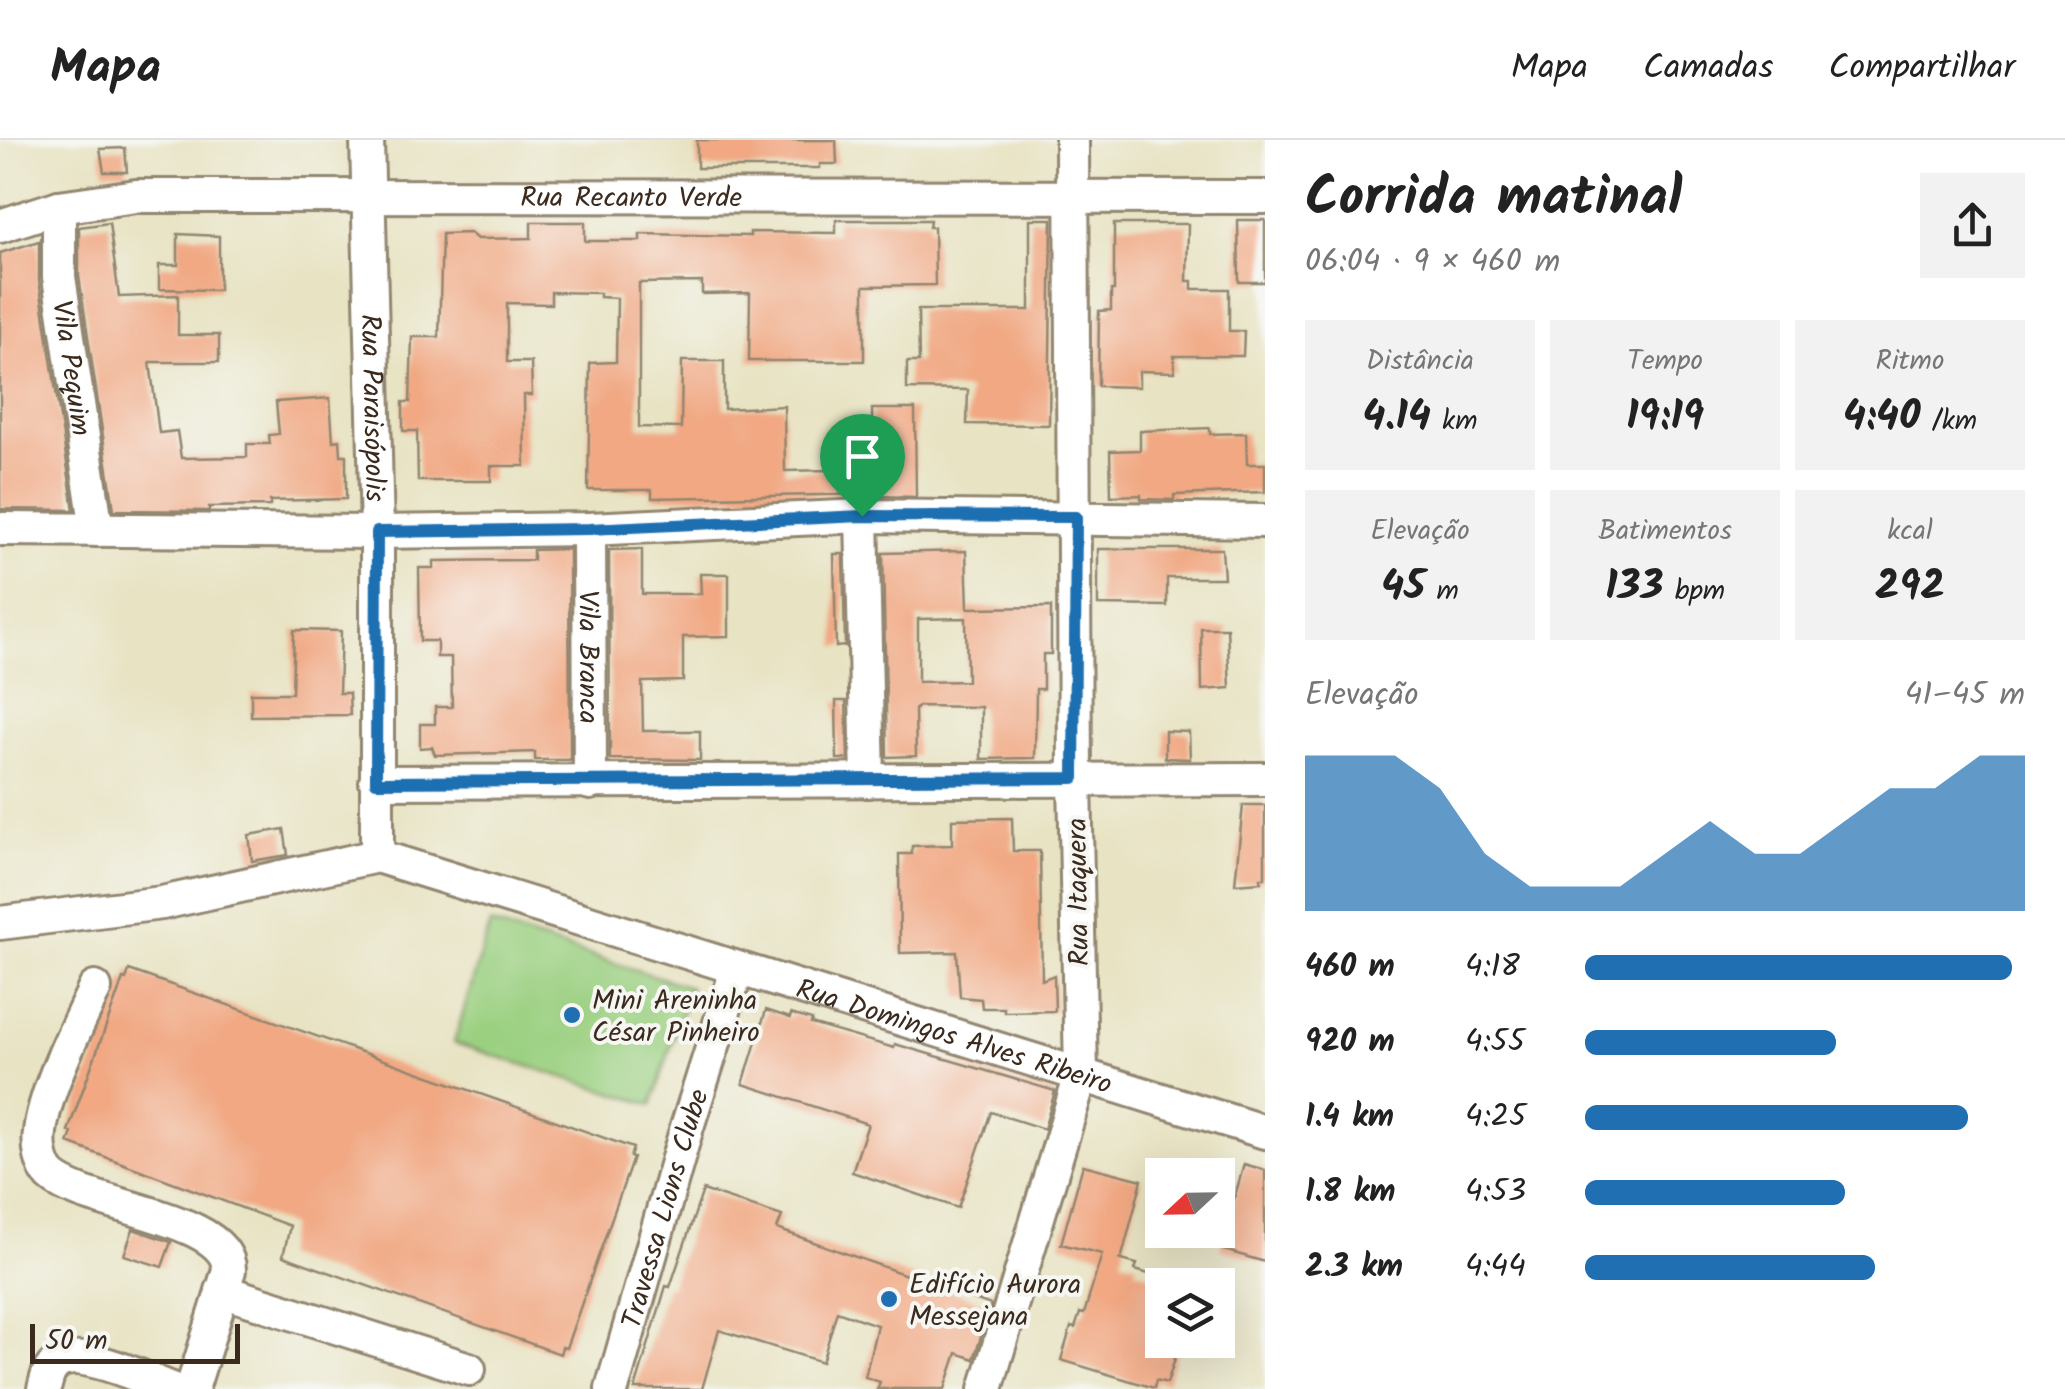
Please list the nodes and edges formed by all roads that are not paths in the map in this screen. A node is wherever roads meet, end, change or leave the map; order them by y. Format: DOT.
graph roads {
  1 [pos="367,140"];
  2 [pos="1072,140"];
  3 [pos="368,194"];
  4 [pos="1072,198"];
  5 [pos="1265,198"];
  6 [pos="59,206"];
  7 [pos="0,226"];
  8 [pos="862,516"];
  9 [pos="1076,517"];
  10 [pos="1265,521"];
  11 [pos="0,529"];
  12 [pos="589,529"];
  13 [pos="98,530"];
  14 [pos="377,532"];
  15 [pos="1074,778"];
  16 [pos="1265,779"];
  17 [pos="868,780"];
  18 [pos="376,782"];
  19 [pos="590,783"];
  20 [pos="377,856"];
  21 [pos="0,923"];
  22 [pos="737,970"];
  23 [pos="95,988"];
  24 [pos="1081,1075"];
  25 [pos="1265,1132"];
  26 [pos="222,1292"];
  27 [pos="469,1369"];
  28 [pos="46,1380"];
  29 [pos="172,1389"];
  30 [pos="192,1389"];
  31 [pos="612,1389"];
  32 [pos="986,1389"];
  1 -- 3 [label="street, Rua Paraisópolis"];
  2 -- 4 [label="street, Rua Itaquera"];
  3 -- 4 [label="street, Rua Recanto Verde"];
  3 -- 6 [label="street, Rua Recanto Verde"];
  3 -- 14 [label="street, Rua Paraisópolis"];
  4 -- 5 [label="street, Rua Recanto Verde"];
  4 -- 9 [label="street, Rua Itaquera"];
  6 -- 7 [label="street, Rua Recanto Verde"];
  6 -- 13 [label="street, Vila Pequim"];
  8 -- 9 [label="street"];
  8 -- 12 [label="street"];
  8 -- 17 [label="street"];
  9 -- 10 [label="street"];
  9 -- 15 [label="street, Rua Itaquera"];
  11 -- 13 [label="street"];
  12 -- 14 [label="street"];
  12 -- 19 [label="street, Vila Branca"];
  13 -- 14 [label="street"];
  14 -- 18 [label="street, Rua Paraisópolis"];
  15 -- 16 [label="street"];
  15 -- 17 [label="street"];
  15 -- 24 [label="street, Rua Itaquera"];
  17 -- 19 [label="street"];
  18 -- 19 [label="street"];
  18 -- 20 [label="street, Rua Paraisópolis"];
  20 -- 21 [label="street, Rua Domingos Alves Ribeiro"];
  20 -- 22 [label="street, Rua Domingos Alves Ribeiro"];
  22 -- 24 [label="street, Rua Domingos Alves Ribeiro"];
  22 -- 31 [label="street, Travessa Lions Clube"];
  23 -- 26 [label="street"];
  24 -- 25 [label="street, Rua Domingos Alves Ribeiro"];
  24 -- 32 [label="street, Rua Itaquera"];
  26 -- 27 [label="street"];
  26 -- 30 [label="street"];
  28 -- 29 [label="street"];
}
